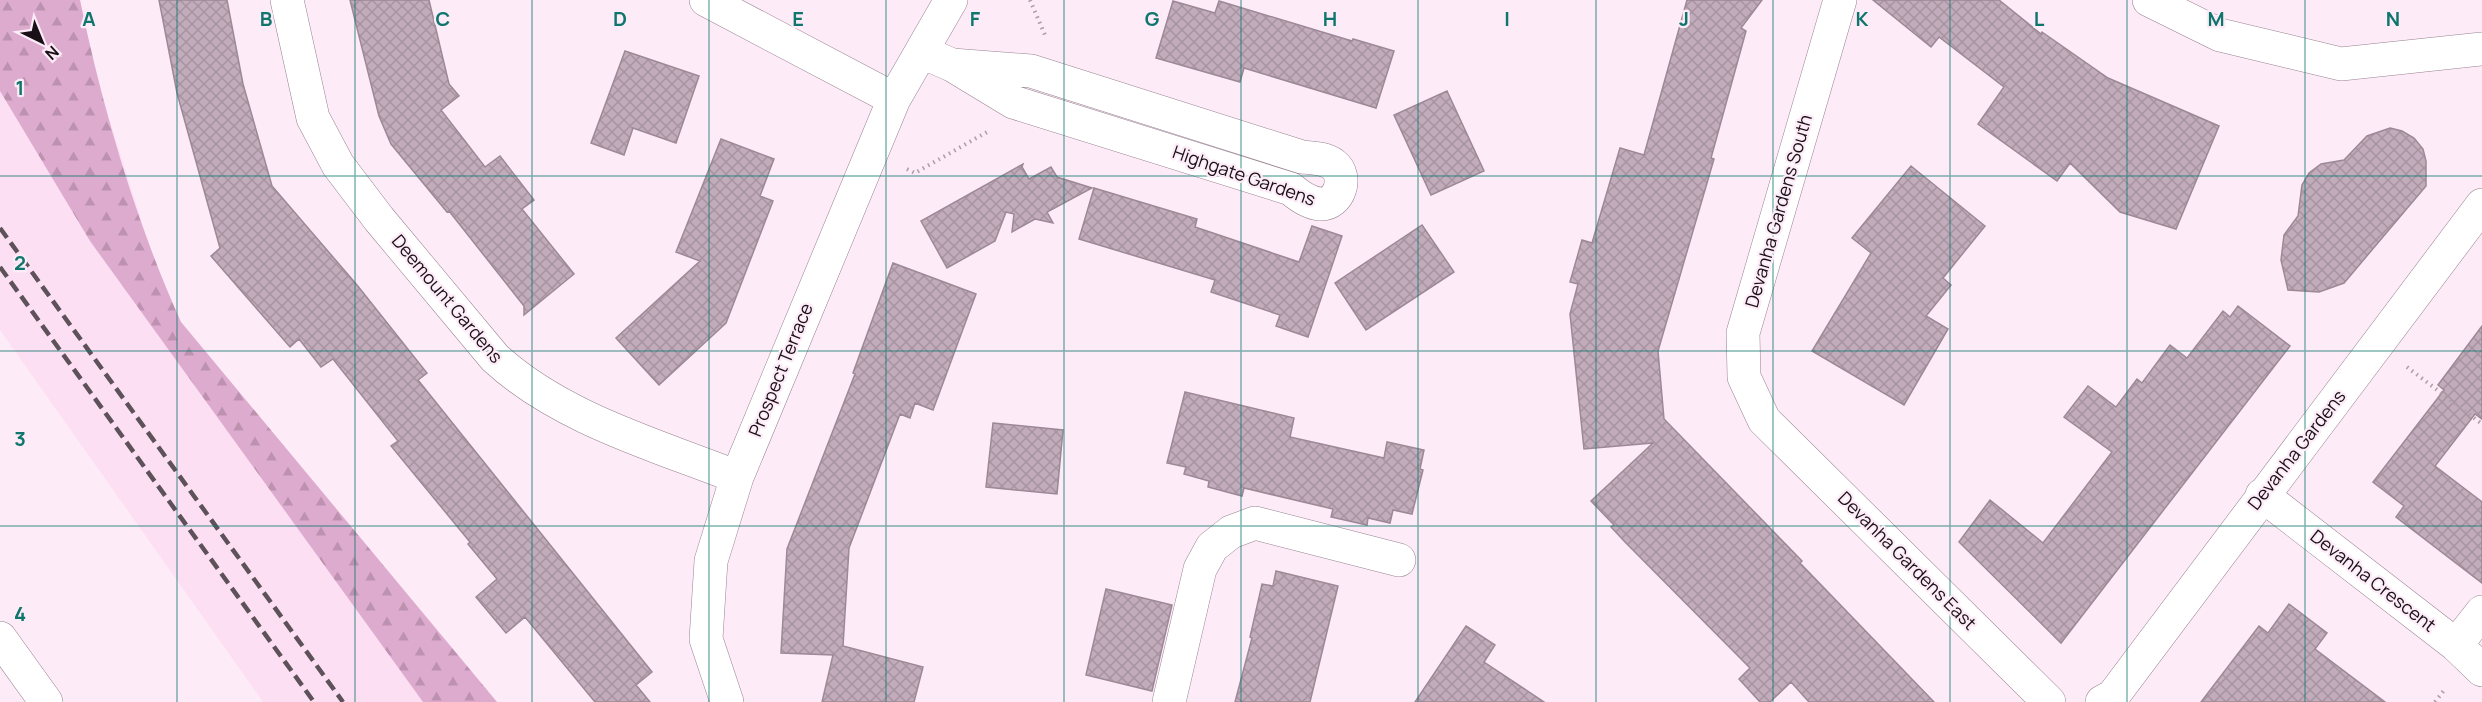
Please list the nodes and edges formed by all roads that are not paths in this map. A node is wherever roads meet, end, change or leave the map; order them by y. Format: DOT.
graph roads {
  1 [pos="287,0"];
  2 [pos="706,0"];
  3 [pos="951,0"];
  4 [pos="1840,0"];
  5 [pos="2149,0"];
  6 [pos="2482,49"];
  7 [pos="922,52"];
  8 [pos="952,65"];
  9 [pos="894,99"];
  10 [pos="2482,205"];
  11 [pos="1764,420"];
  12 [pos="737,477"];
  13 [pos="2262,495"];
  14 [pos="1400,560"];
  15 [pos="2482,612"];
  16 [pos="0,638"];
  17 [pos="2456,645"];
  18 [pos="2482,670"];
  19 [pos="2108,699"];
  20 [pos="46,702"];
  21 [pos="727,702"];
  22 [pos="1169,702"];
  23 [pos="2049,702"];
  1 -- 12 [label="street, Deemount Gardens"];
  2 -- 9 [label="street"];
  3 -- 7 [label="street, Prospect Terrace"];
  4 -- 11 [label="street, Devanha Gardens South"];
  5 -- 6 [label="street"];
  7 -- 8 [label="street, Highgate Gardens"];
  7 -- 9 [label="street, Prospect Terrace"];
  8 -- 8 [label="street, Highgate Gardens"];
  9 -- 12 [label="street, Prospect Terrace"];
  10 -- 13 [label="street, Devanha Gardens"];
  11 -- 23 [label="street, Devanha Gardens East"];
  12 -- 21 [label="street, Prospect Terrace"];
  13 -- 17 [label="street, Devanha Crescent"];
  13 -- 19 [label="street, Devanha Gardens"];
  14 -- 22 [label="street"];
  15 -- 17 [label="street"];
  16 -- 20 [label="street"];
  17 -- 18 [label="street, Devanha Crescent"];
}
